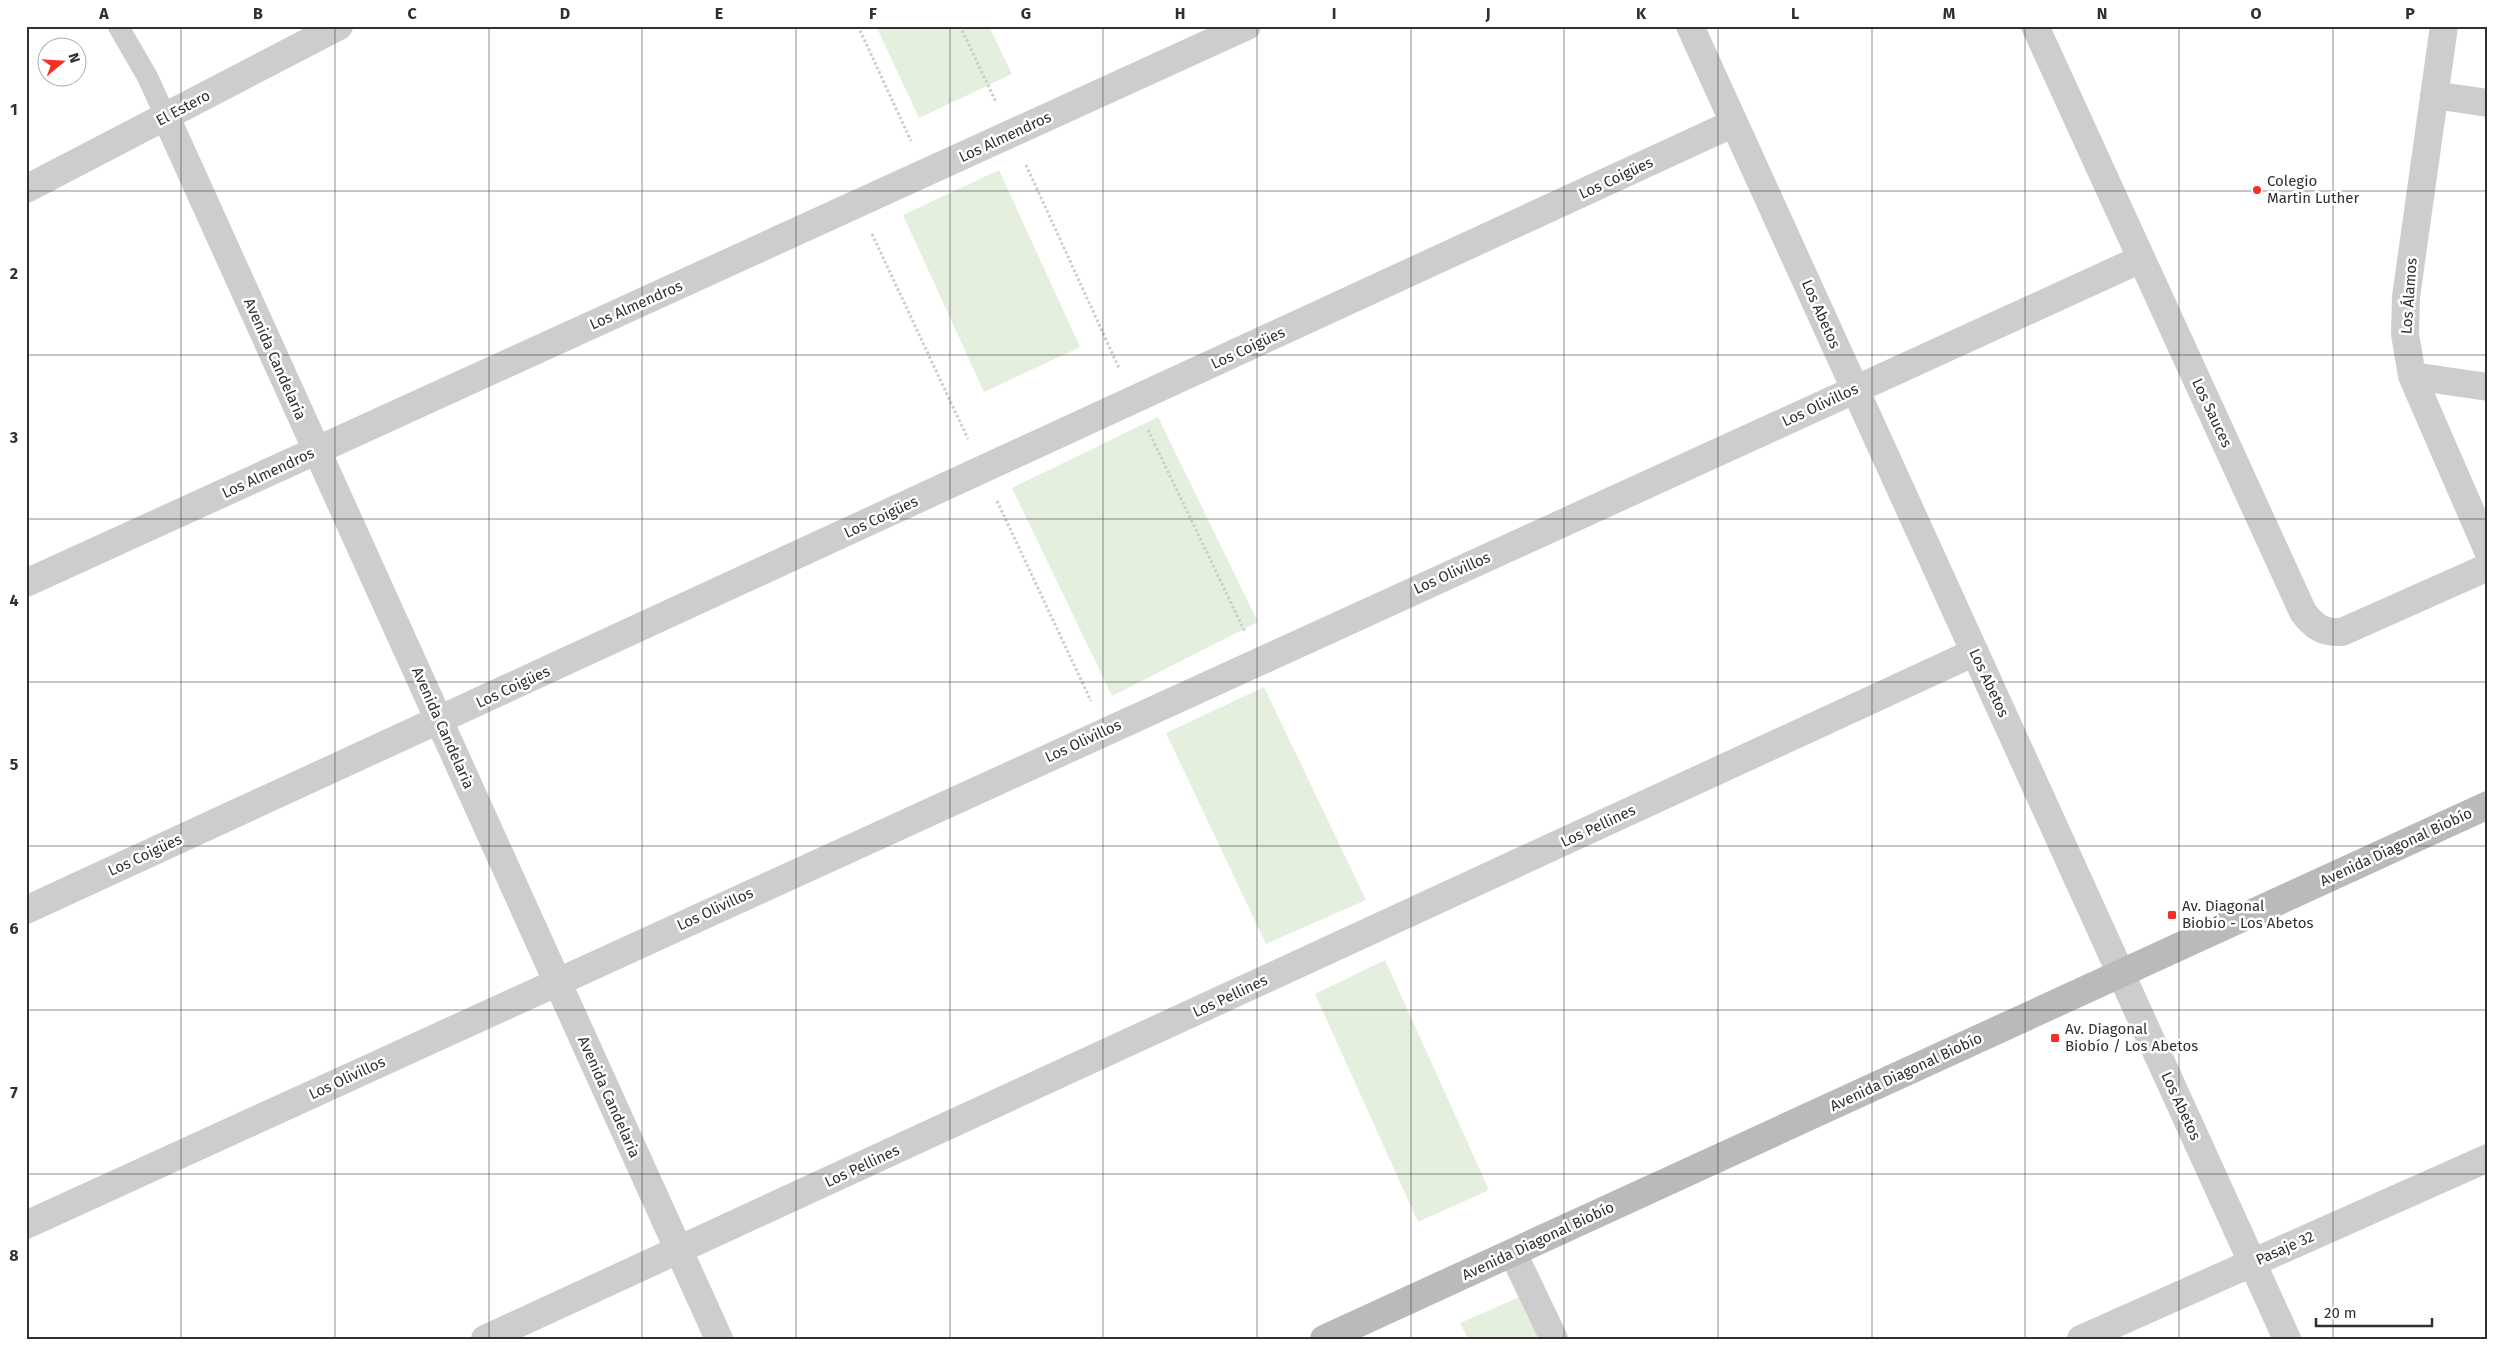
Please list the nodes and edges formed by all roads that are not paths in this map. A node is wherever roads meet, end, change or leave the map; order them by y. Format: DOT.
graph roads {
  1 [pos="118,26"];
  2 [pos="338,26"];
  3 [pos="1247,26"];
  4 [pos="1690,26"];
  5 [pos="2035,26"];
  6 [pos="2444,26"];
  7 [pos="2434,95"];
  8 [pos="2488,103"];
  9 [pos="166,116"];
  10 [pos="1734,123"];
  11 [pos="26,189"];
  12 [pos="2141,259"];
  13 [pos="2412,376"];
  14 [pos="2488,388"];
  15 [pos="1855,390"];
  16 [pos="317,450"];
  17 [pos="2488,551"];
  18 [pos="2488,567"];
  19 [pos="26,583"];
  20 [pos="1975,652"];
  21 [pos="440,721"];
  22 [pos="2488,805"];
  23 [pos="26,910"];
  24 [pos="2121,973"];
  25 [pos="557,981"];
  26 [pos="2488,1158"];
  27 [pos="26,1225"];
  28 [pos="679,1250"];
  29 [pos="1513,1252"];
  30 [pos="2253,1262"];
  31 [pos="485,1339"];
  32 [pos="719,1339"];
  33 [pos="1324,1339"];
  34 [pos="1554,1339"];
  35 [pos="2082,1339"];
  36 [pos="2287,1339"];
  1 -- 9 [label="lane"];
  2 -- 9 [label="street, El Estero"];
  3 -- 16 [label="street, Los Almendros"];
  4 -- 10 [label="street, Los Abetos"];
  5 -- 12 [label="street, Los Sauces"];
  6 -- 7 [label="street, Los Álamos"];
  7 -- 8 [label="street"];
  7 -- 13 [label="street, Los Álamos"];
  9 -- 11 [label="street, El Estero"];
  9 -- 16 [label="street, Avenida Candelaria"];
  10 -- 15 [label="street, Los Abetos"];
  10 -- 21 [label="street, Los Coigües"];
  12 -- 15 [label="street, Los Olivillos"];
  12 -- 18 [label="street, Los Sauces"];
  13 -- 14 [label="street"];
  13 -- 17 [label="street, Los Álamos"];
  15 -- 20 [label="street, Los Abetos"];
  15 -- 25 [label="street, Los Olivillos"];
  16 -- 19 [label="street, Los Almendros"];
  16 -- 21 [label="street, Avenida Candelaria"];
  20 -- 24 [label="street, Los Abetos"];
  20 -- 28 [label="street, Los Pellines"];
  21 -- 23 [label="street, Los Coigües"];
  21 -- 25 [label="street, Avenida Candelaria"];
  22 -- 24 [label="main road, Avenida Diagonal Biobío"];
  24 -- 29 [label="main road, Avenida Diagonal Biobío"];
  24 -- 30 [label="street, Los Abetos"];
  25 -- 27 [label="street, Los Olivillos"];
  25 -- 28 [label="street, Avenida Candelaria"];
  26 -- 30 [label="street, Pasaje 32"];
  28 -- 31 [label="street, Los Pellines"];
  28 -- 32 [label="street, Avenida Candelaria"];
  29 -- 33 [label="main road, Avenida Diagonal Biobío"];
  29 -- 34 [label="street"];
  30 -- 35 [label="street, Pasaje 32"];
  30 -- 36 [label="street, Los Abetos"];
}
